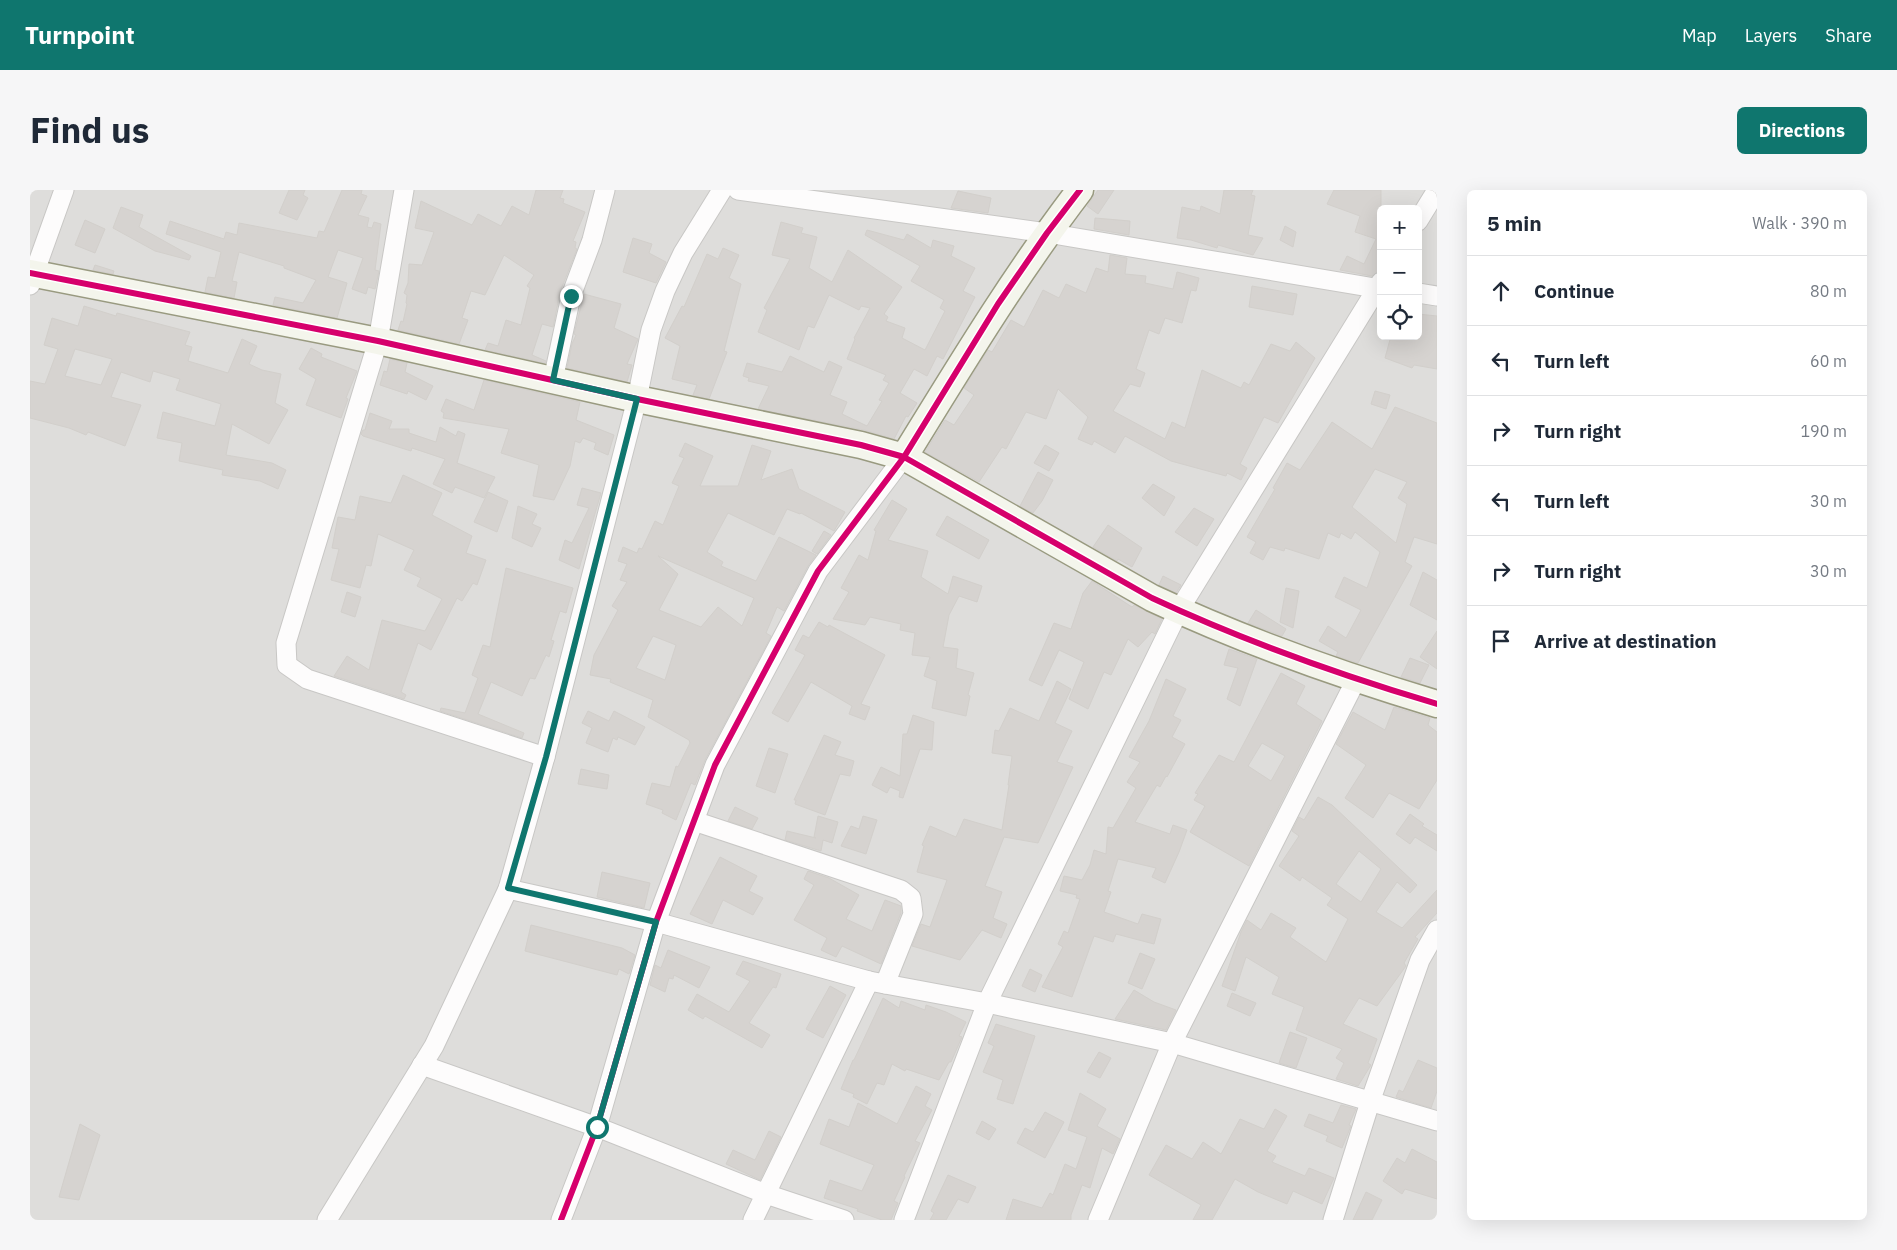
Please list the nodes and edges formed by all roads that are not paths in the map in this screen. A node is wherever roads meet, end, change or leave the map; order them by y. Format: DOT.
graph roads {
  1 [pos="64,190"];
  2 [pos="404,190"];
  3 [pos="604,190"];
  4 [pos="722,190"];
  5 [pos="738,190"];
  6 [pos="1080,190"];
  7 [pos="1437,190"];
  8 [pos="1422,214"];
  9 [pos="1047,233"];
  10 [pos="31,278"];
  11 [pos="1377,286"];
  12 [pos="1377,291"];
  13 [pos="1422,294"];
  14 [pos="1437,296"];
  15 [pos="378,341"];
  16 [pos="553,380"];
  17 [pos="637,399"];
  18 [pos="904,457"];
  19 [pos="1179,610"];
  20 [pos="1356,680"];
  21 [pos="1437,704"];
  22 [pos="546,757"];
  23 [pos="694,822"];
  24 [pos="508,888"];
  25 [pos="656,922"];
  26 [pos="1437,930"];
  27 [pos="877,983"];
  28 [pos="987,1003"];
  29 [pos="1172,1043"];
  30 [pos="422,1065"];
  31 [pos="1370,1102"];
  32 [pos="1437,1121"];
  33 [pos="597,1127"];
  34 [pos="766,1194"];
  35 [pos="326,1220"];
  36 [pos="561,1220"];
  37 [pos="753,1220"];
  38 [pos="844,1220"];
  39 [pos="904,1220"];
  40 [pos="1098,1220"];
  41 [pos="1333,1220"];
  1 -- 10 [label="street"];
  2 -- 15 [label="street"];
  3 -- 16 [label="street"];
  4 -- 17 [label="street"];
  5 -- 9 [label="street"];
  6 -- 9 [label="street"];
  7 -- 8 [label="street"];
  9 -- 11 [label="street"];
  9 -- 18 [label="street"];
  10 -- 15 [label="street"];
  12 -- 19 [label="street"];
  13 -- 14 [label="street"];
  15 -- 16 [label="street"];
  15 -- 22 [label="street"];
  16 -- 17 [label="street"];
  17 -- 18 [label="street"];
  17 -- 22 [label="street"];
  18 -- 19 [label="street"];
  18 -- 23 [label="street"];
  19 -- 20 [label="street"];
  19 -- 28 [label="street"];
  20 -- 21 [label="street"];
  20 -- 29 [label="street"];
  22 -- 24 [label="street"];
  23 -- 25 [label="street"];
  23 -- 27 [label="street"];
  24 -- 25 [label="street"];
  24 -- 30 [label="street"];
  25 -- 27 [label="street"];
  25 -- 33 [label="street"];
  26 -- 31 [label="street"];
  27 -- 28 [label="street"];
  27 -- 34 [label="street"];
  28 -- 29 [label="street"];
  28 -- 39 [label="street"];
  29 -- 31 [label="street"];
  29 -- 40 [label="street"];
  30 -- 33 [label="street"];
  30 -- 35 [label="street"];
  31 -- 32 [label="street"];
  31 -- 41 [label="street"];
  33 -- 34 [label="street"];
  33 -- 36 [label="street"];
  34 -- 37 [label="street"];
  34 -- 38 [label="street"];
}
